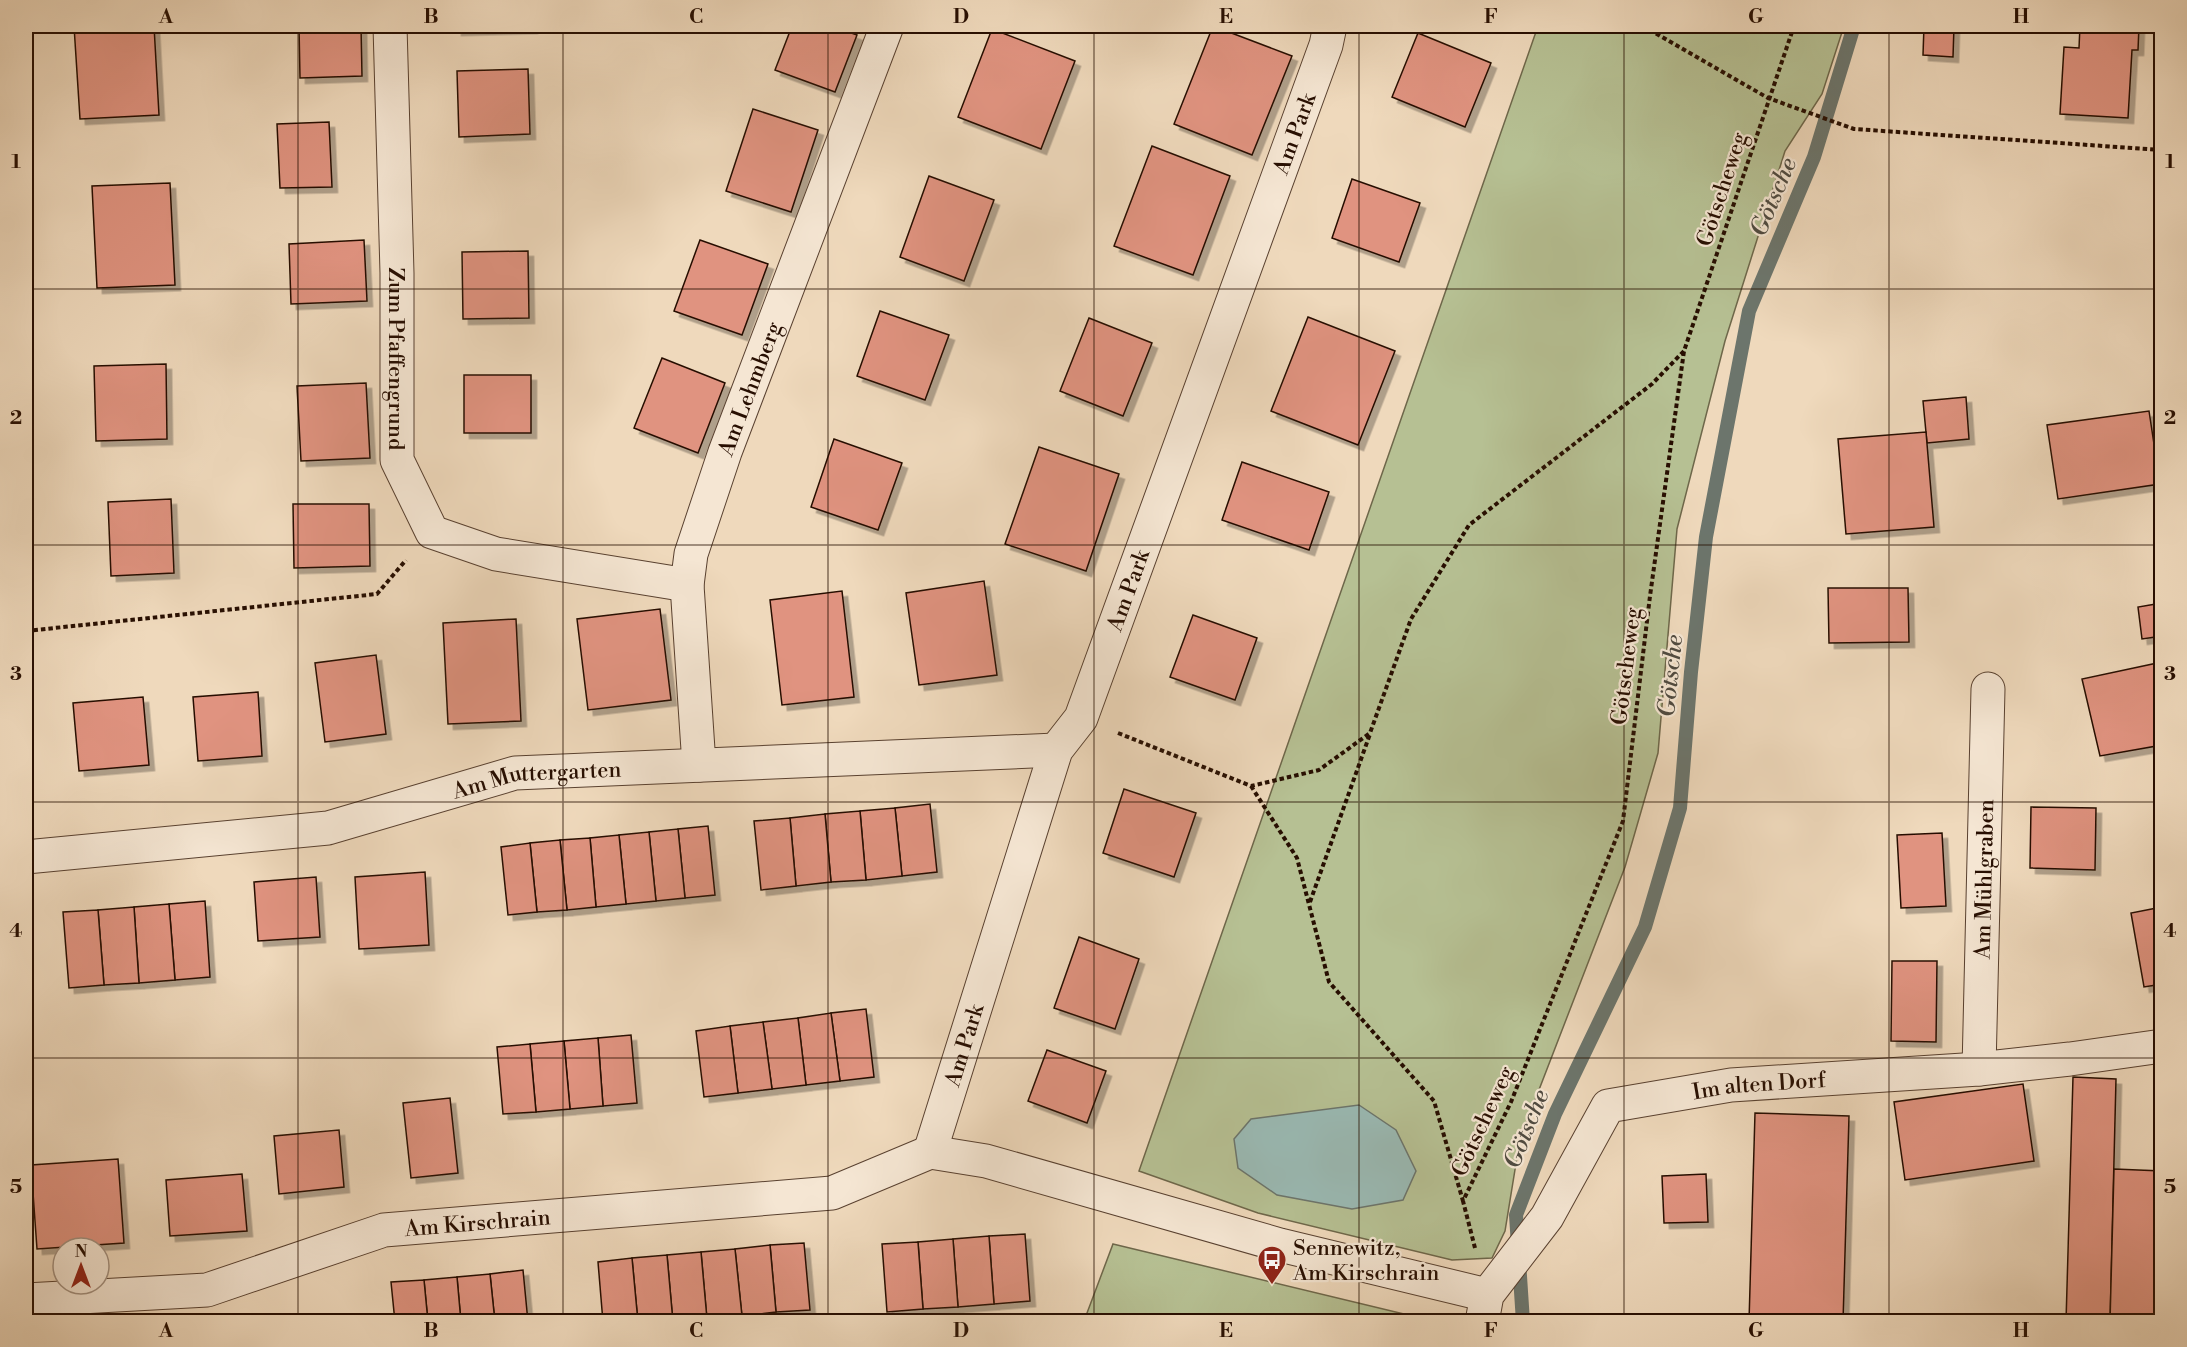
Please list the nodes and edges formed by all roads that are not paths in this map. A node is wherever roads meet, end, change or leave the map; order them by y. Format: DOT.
graph roads {
  1 [pos="390,26"];
  2 [pos="887,26"];
  3 [pos="1330,26"];
  4 [pos="687,585"];
  5 [pos="1988,689"];
  6 [pos="1056,750"];
  7 [pos="699,765"];
  8 [pos="26,857"];
  9 [pos="2162,1046"];
  10 [pos="1979,1069"];
  11 [pos="930,1152"];
  12 [pos="26,1300"];
  13 [pos="1485,1308"];
  1 -- 4 [label="street, Zum Pfaffengrund"];
  2 -- 4 [label="street, Am Lehmberg"];
  3 -- 6 [label="street, Am Park"];
  4 -- 7 [label="street, Am Lehmberg"];
  5 -- 10 [label="street, Am Mühlgraben"];
  6 -- 7 [label="street, Am Muttergarten"];
  6 -- 11 [label="street, Am Park"];
  7 -- 8 [label="street, Am Muttergarten"];
  9 -- 10 [label="street, Im alten Dorf"];
  10 -- 13 [label="street, Im alten Dorf"];
  11 -- 12 [label="street, Am Kirschrain"];
  11 -- 13 [label="street"];
}
